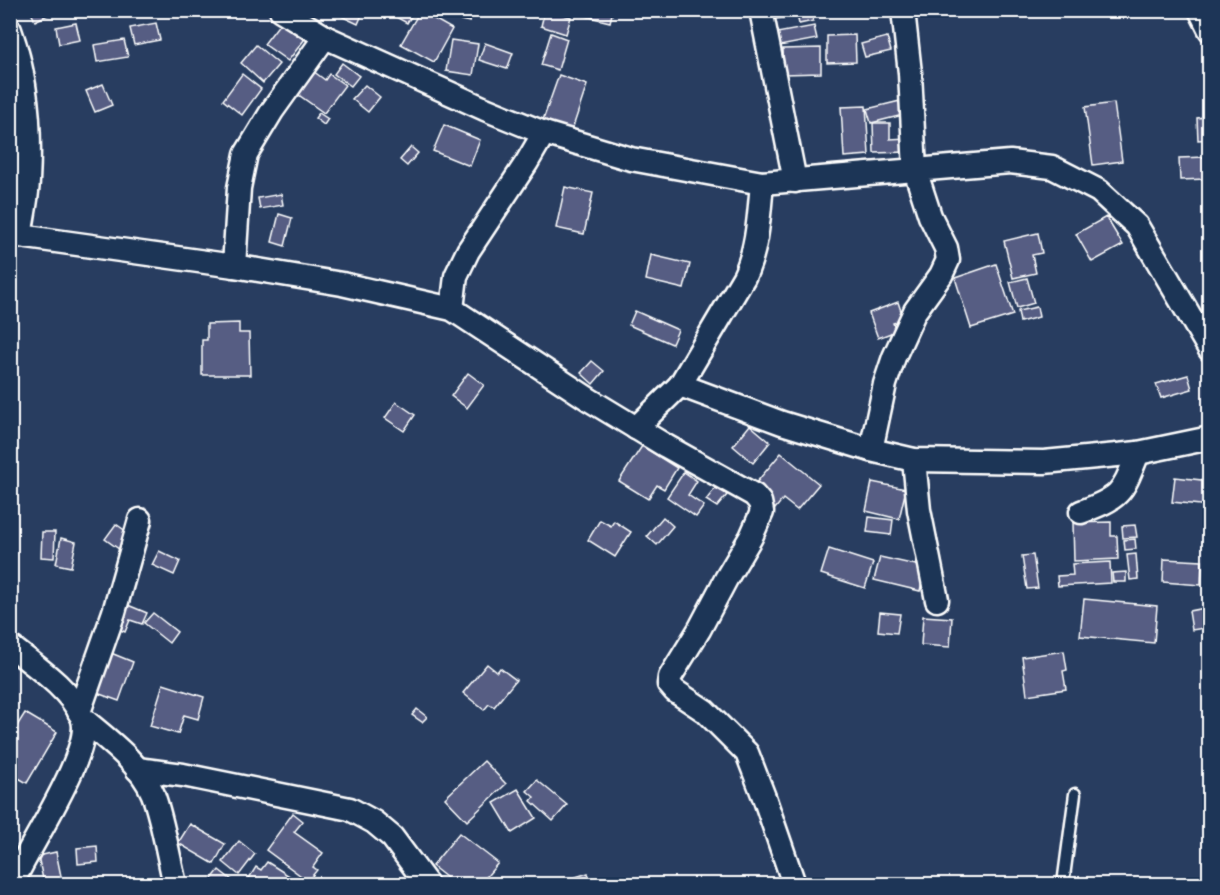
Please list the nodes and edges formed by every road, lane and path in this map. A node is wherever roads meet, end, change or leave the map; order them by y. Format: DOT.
graph roads {
  1 [pos="281,10"];
  2 [pos="761,10"];
  3 [pos="903,10"];
  4 [pos="1200,10"];
  5 [pos="10,30"];
  6 [pos="1209,30"];
  7 [pos="325,37"];
  8 [pos="544,133"];
  9 [pos="915,170"];
  10 [pos="795,181"];
  11 [pos="762,183"];
  12 [pos="15,236"];
  13 [pos="234,266"];
  14 [pos="452,309"];
  15 [pos="1209,350"];
  16 [pos="680,385"];
  17 [pos="636,428"];
  18 [pos="1209,438"];
  19 [pos="871,450"];
  20 [pos="1138,453"];
  21 [pos="914,460"];
  22 [pos="1081,512"];
  23 [pos="140,520"];
  24 [pos="937,600"];
  25 [pos="10,646"];
  26 [pos="81,716"];
  27 [pos="137,770"];
  28 [pos="1075,794"];
  29 [pos="12,885"];
  30 [pos="175,885"];
  31 [pos="427,885"];
  32 [pos="794,885"];
  33 [pos="1063,885"];
  1 -- 7 [label="street"];
  2 -- 10 [label="street"];
  3 -- 9 [label="street"];
  4 -- 6 [label="street"];
  5 -- 12 [label="street"];
  7 -- 8 [label="street"];
  7 -- 13 [label="street"];
  8 -- 11 [label="street"];
  8 -- 14 [label="street"];
  9 -- 10 [label="street"];
  9 -- 15 [label="street"];
  9 -- 19 [label="street"];
  10 -- 11 [label="street"];
  11 -- 16 [label="street"];
  12 -- 13 [label="street"];
  13 -- 14 [label="street"];
  14 -- 17 [label="street"];
  16 -- 17 [label="street"];
  16 -- 19 [label="street"];
  17 -- 32 [label="street"];
  18 -- 20 [label="street"];
  19 -- 21 [label="street"];
  20 -- 21 [label="street"];
  20 -- 22 [label="street"];
  21 -- 24 [label="street"];
  23 -- 26 [label="street"];
  25 -- 26 [label="street"];
  26 -- 27 [label="street"];
  26 -- 29 [label="street"];
  27 -- 30 [label="street"];
  27 -- 31 [label="street"];
  28 -- 33 [label="lane"];
}
